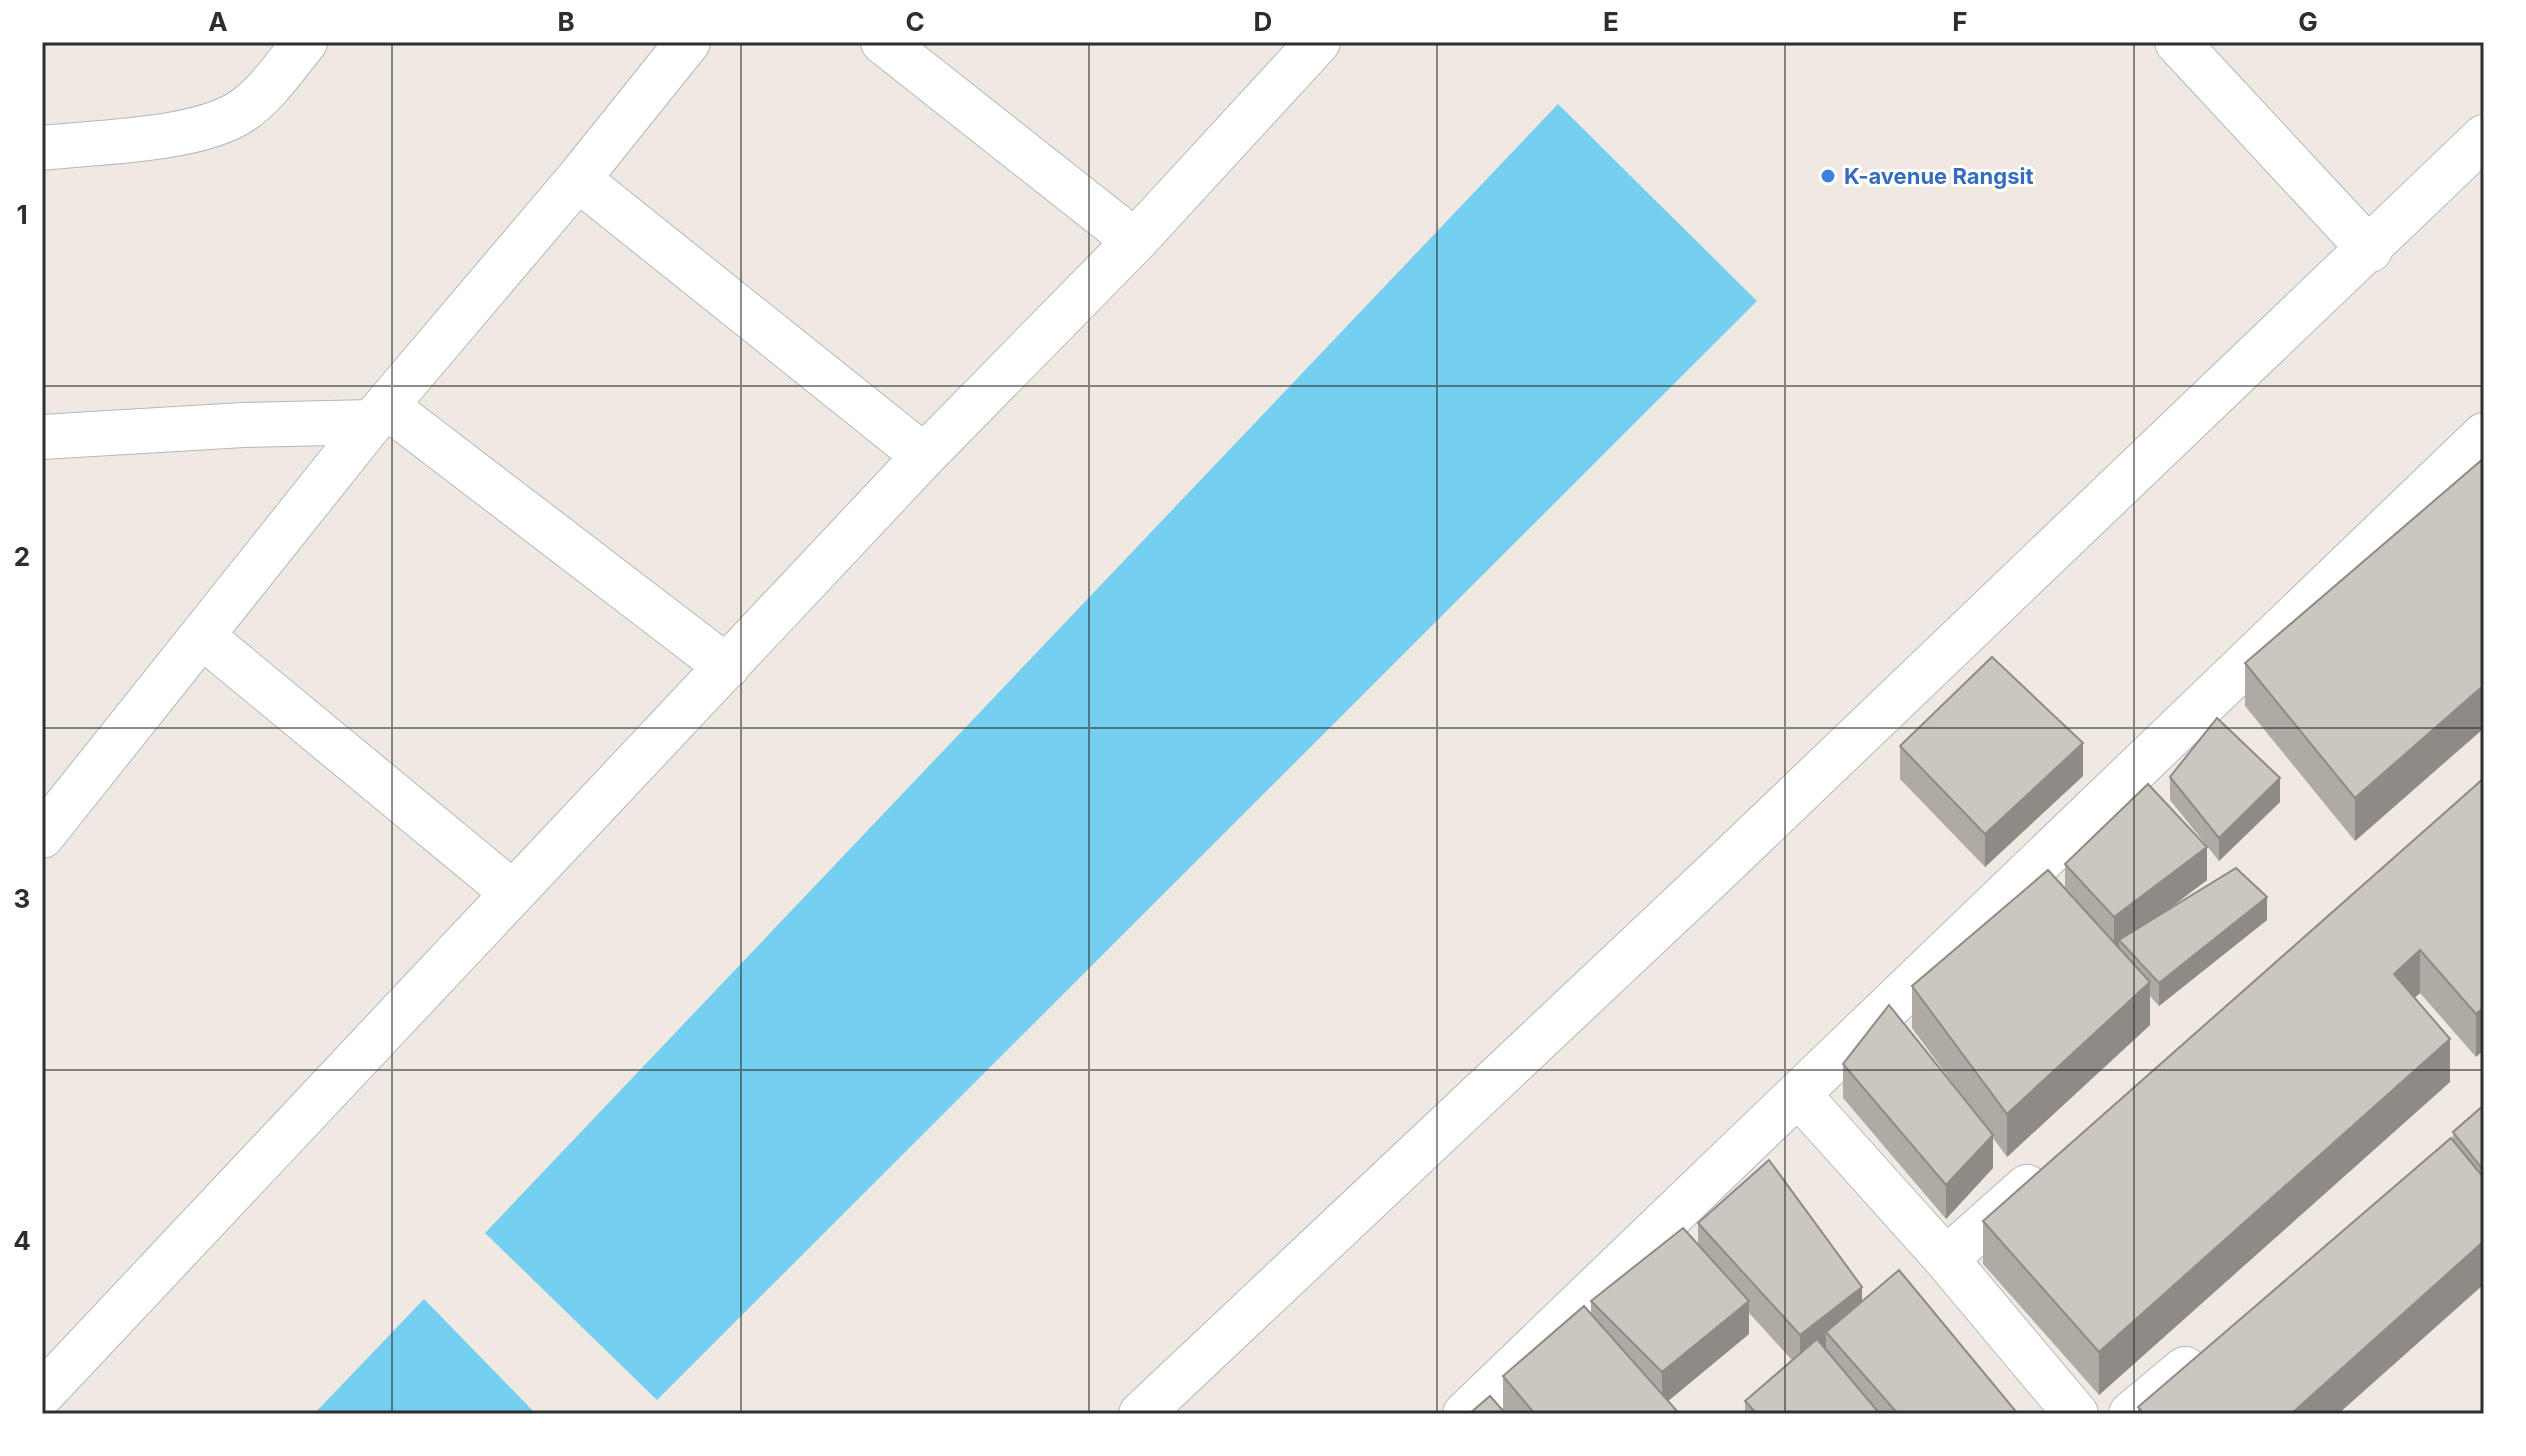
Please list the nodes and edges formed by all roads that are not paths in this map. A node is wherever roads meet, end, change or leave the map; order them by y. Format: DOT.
graph roads {
  1 [pos="305,42"];
  2 [pos="688,42"];
  3 [pos="883,42"];
  4 [pos="1318,42"];
  5 [pos="2177,42"];
  6 [pos="2484,137"];
  7 [pos="42,148"];
  8 [pos="578,179"];
  9 [pos="1135,241"];
  10 [pos="2370,250"];
  11 [pos="379,414"];
  12 [pos="2484,435"];
  13 [pos="42,437"];
  14 [pos="924,456"];
  15 [pos="202,636"];
  16 [pos="727,667"];
  17 [pos="42,836"];
  18 [pos="513,893"];
  19 [pos="1798,1094"];
  20 [pos="2054,1164"];
  21 [pos="1946,1259"];
  22 [pos="2217,1342"];
  23 [pos="42,1394"];
  24 [pos="1141,1414"];
  25 [pos="1465,1414"];
  26 [pos="2076,1414"];
  27 [pos="2131,1414"];
  1 -- 7 [label="street"];
  2 -- 8 [label="street"];
  3 -- 9 [label="street"];
  4 -- 9 [label="street"];
  5 -- 10 [label="street"];
  6 -- 10 [label="street"];
  8 -- 11 [label="street"];
  8 -- 14 [label="street"];
  9 -- 14 [label="street"];
  10 -- 24 [label="street"];
  11 -- 13 [label="street"];
  11 -- 15 [label="street"];
  11 -- 16 [label="street"];
  12 -- 19 [label="street"];
  14 -- 16 [label="street"];
  15 -- 17 [label="street"];
  15 -- 18 [label="street"];
  16 -- 18 [label="street"];
  18 -- 23 [label="street"];
  19 -- 21 [label="street"];
  19 -- 25 [label="street"];
  20 -- 21 [label="street"];
  21 -- 26 [label="street"];
  22 -- 27 [label="street"];
}
